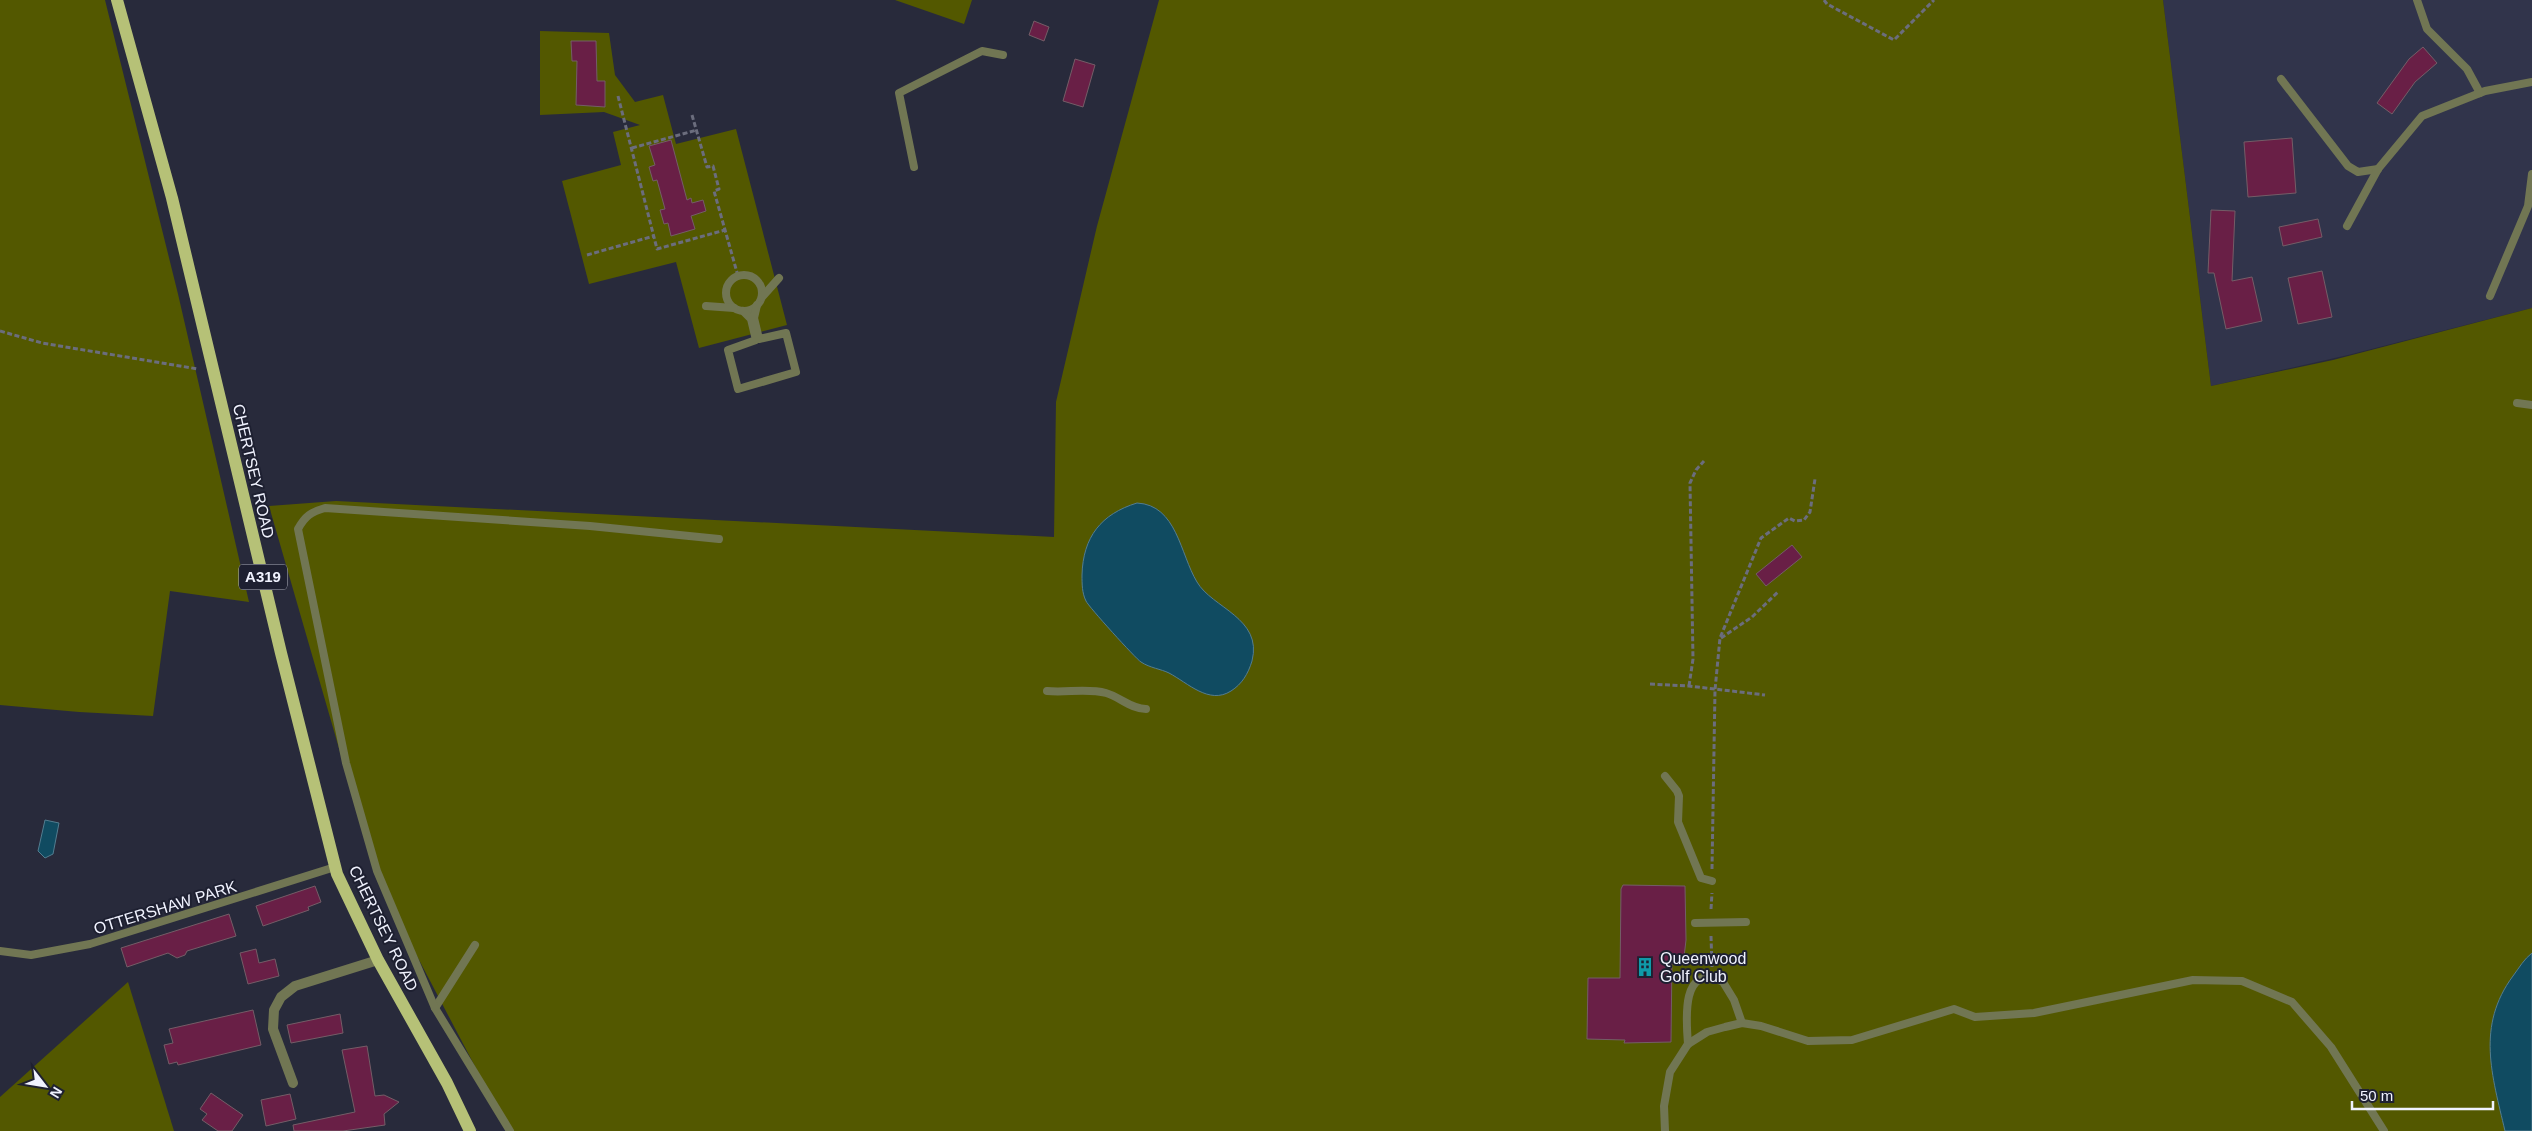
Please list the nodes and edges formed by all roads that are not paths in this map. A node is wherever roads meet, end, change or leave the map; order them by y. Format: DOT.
graph roads {
  1 [pos="118,0"];
  2 [pos="2417,0"];
  3 [pos="1003,55"];
  4 [pos="2282,79"];
  5 [pos="2532,82"];
  6 [pos="2480,93"];
  7 [pos="914,167"];
  8 [pos="2378,169"];
  9 [pos="2532,174"];
  10 [pos="2348,226"];
  11 [pos="779,278"];
  12 [pos="2490,296"];
  13 [pos="759,302"];
  14 [pos="706,306"];
  15 [pos="734,308"];
  16 [pos="743,311"];
  17 [pos="2517,403"];
  18 [pos="2532,405"];
  19 [pos="718,539"];
  20 [pos="1047,691"];
  21 [pos="1146,709"];
  22 [pos="1665,776"];
  23 [pos="335,867"];
  24 [pos="1712,881"];
  25 [pos="1746,922"];
  26 [pos="1695,923"];
  27 [pos="475,945"];
  28 [pos="0,951"];
  29 [pos="378,960"];
  30 [pos="435,1008"];
  31 [pos="1742,1023"];
  32 [pos="1688,1044"];
  33 [pos="293,1083"];
  34 [pos="470,1131"];
  35 [pos="510,1131"];
  36 [pos="1665,1131"];
  37 [pos="2384,1131"];
  1 -- 23 [label="main road, CHERTSEY ROAD / A319"];
  2 -- 6 [label="lane"];
  3 -- 7 [label="lane"];
  4 -- 8 [label="lane"];
  5 -- 6 [label="lane"];
  6 -- 8 [label="lane"];
  8 -- 10 [label="lane"];
  9 -- 12 [label="lane"];
  11 -- 13 [label="lane"];
  13 -- 15 [label="lane"];
  13 -- 16 [label="lane"];
  13 -- 16 [label="lane"];
  14 -- 15 [label="lane"];
  15 -- 16 [label="lane"];
  17 -- 18 [label="lane"];
  19 -- 30 [label="lane"];
  20 -- 21 [label="lane"];
  22 -- 24 [label="lane"];
  23 -- 28 [label="lane, OTTERSHAW PARK"];
  23 -- 29 [label="main road, CHERTSEY ROAD / A319"];
  25 -- 26 [label="lane"];
  27 -- 30 [label="lane"];
  29 -- 33 [label="street"];
  29 -- 34 [label="main road, CHERTSEY ROAD / A319"];
  30 -- 35 [label="lane"];
  31 -- 32 [label="lane"];
  31 -- 32 [label="lane"];
  31 -- 37 [label="lane"];
  32 -- 36 [label="lane"];
}
